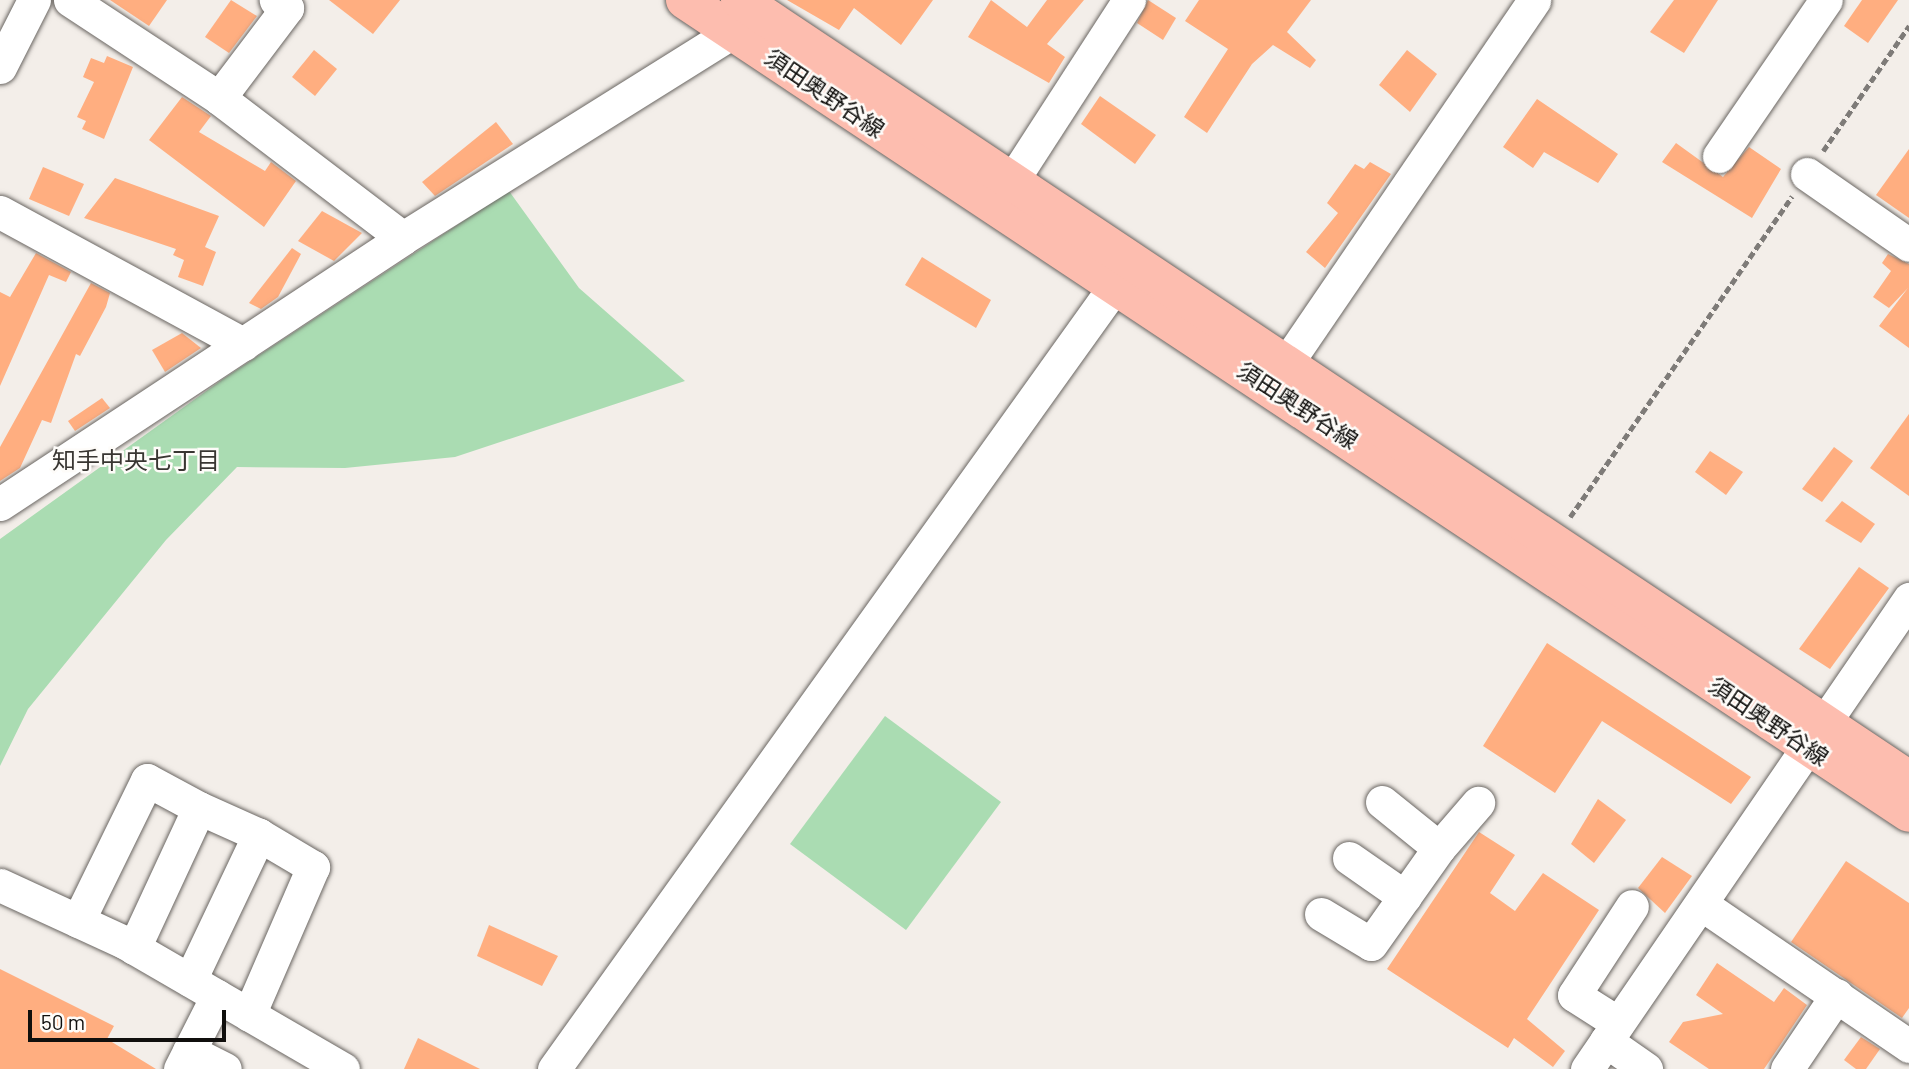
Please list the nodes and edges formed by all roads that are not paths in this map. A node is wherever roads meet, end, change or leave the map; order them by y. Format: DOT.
graph roads {
  1 [pos="34,0"];
  2 [pos="70,0"];
  3 [pos="276,0"];
  4 [pos="685,0"];
  5 [pos="1129,0"];
  6 [pos="1534,0"];
  7 [pos="1826,0"];
  8 [pos="744,10"];
  9 [pos="0,67"];
  10 [pos="219,98"];
  11 [pos="1720,156"];
  12 [pos="1807,174"];
  13 [pos="1003,194"];
  14 [pos="0,212"];
  15 [pos="403,237"];
  16 [pos="1909,245"];
  17 [pos="1123,274"];
  18 [pos="243,344"];
  19 [pos="1279,374"];
  20 [pos="0,504"];
  21 [pos="1909,599"];
  22 [pos="1817,737"];
  23 [pos="1909,780"];
  24 [pos="1382,802"];
  25 [pos="1478,803"];
  26 [pos="199,808"];
  27 [pos="1909,813"];
  28 [pos="260,835"];
  29 [pos="1440,848"];
  30 [pos="1349,859"];
  31 [pos="0,885"];
  32 [pos="1405,897"];
  33 [pos="1701,904"];
  34 [pos="1632,906"];
  35 [pos="1321,914"];
  36 [pos="78,921"];
  37 [pos="135,948"];
  38 [pos="203,988"];
  39 [pos="1837,995"];
  40 [pos="249,1015"];
  41 [pos="1612,1032"];
  42 [pos="1909,1046"];
  43 [pos="185,1060"];
  44 [pos="225,1069"];
  45 [pos="343,1069"];
  46 [pos="554,1069"];
  47 [pos="1587,1069"];
  48 [pos="1646,1069"];
  49 [pos="1787,1069"];
  1 -- 9 [label="street"];
  2 -- 10 [label="street"];
  3 -- 10 [label="street"];
  4 -- 8 [label="main road, 須田奥野谷線"];
  5 -- 13 [label="street"];
  6 -- 19 [label="street"];
  7 -- 11 [label="street"];
  8 -- 13 [label="main road, 須田奥野谷線"];
  8 -- 15 [label="street"];
  10 -- 15 [label="street"];
  12 -- 16 [label="street"];
  13 -- 17 [label="main road, 須田奥野谷線"];
  14 -- 18 [label="street"];
  15 -- 18 [label="street"];
  17 -- 19 [label="main road, 須田奥野谷線"];
  17 -- 46 [label="street"];
  18 -- 20 [label="street"];
  19 -- 22 [label="main road, 須田奥野谷線"];
  21 -- 22 [label="street"];
  22 -- 23 [label="main road, 須田奥野谷線"];
  22 -- 27 [label="main road, 須田奥野谷線"];
  22 -- 33 [label="street"];
  24 -- 29 [label="street"];
  25 -- 29 [label="street"];
  26 -- 28 [label="street"];
  26 -- 36 [label="street"];
  26 -- 37 [label="street"];
  28 -- 38 [label="street"];
  28 -- 40 [label="street"];
  29 -- 32 [label="street"];
  30 -- 32 [label="street"];
  31 -- 36 [label="street"];
  32 -- 35 [label="street"];
  33 -- 39 [label="street"];
  33 -- 41 [label="street"];
  34 -- 41 [label="street"];
  36 -- 37 [label="street"];
  37 -- 38 [label="street"];
  38 -- 40 [label="street"];
  38 -- 43 [label="street"];
  39 -- 42 [label="street"];
  39 -- 49 [label="street"];
  40 -- 45 [label="street"];
  41 -- 47 [label="street"];
  41 -- 48 [label="street"];
  43 -- 44 [label="street"];
}
